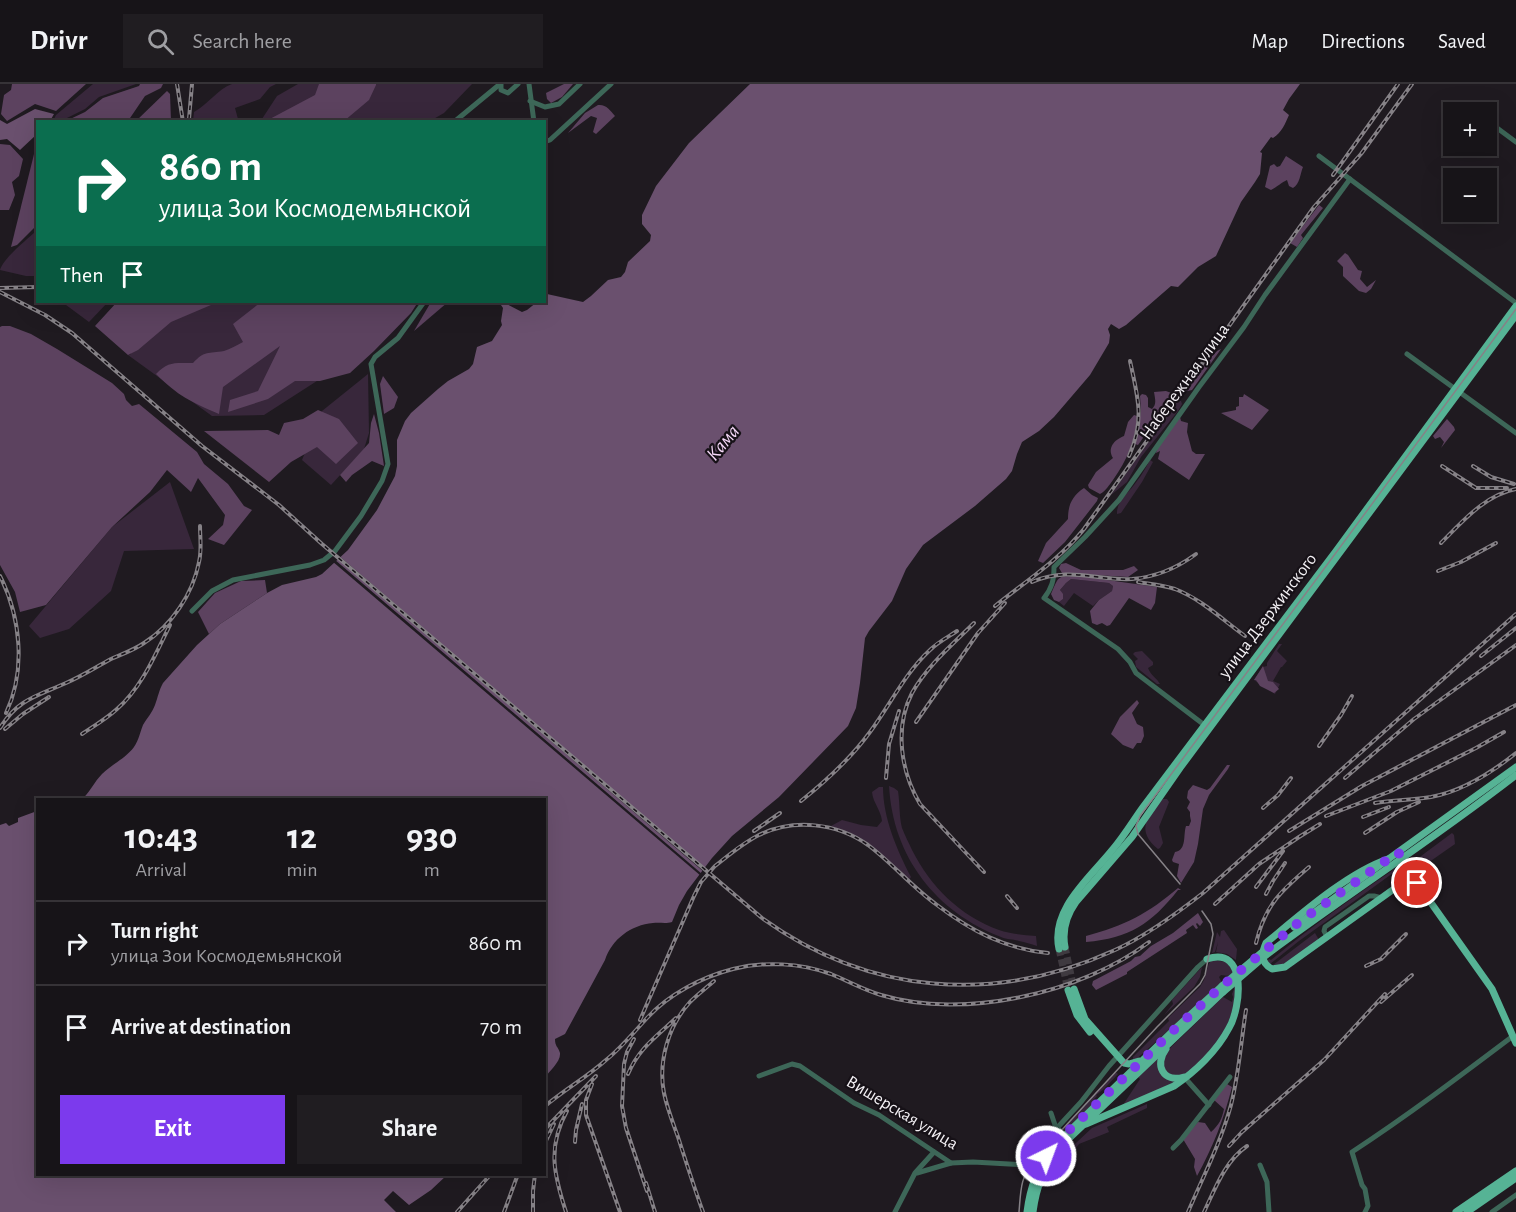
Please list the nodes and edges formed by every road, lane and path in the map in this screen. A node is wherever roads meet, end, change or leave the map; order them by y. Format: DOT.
graph roads {
  1 [pos="501,84"];
  2 [pos="518,84"];
  3 [pos="529,84"];
  4 [pos="580,84"];
  5 [pos="611,84"];
  6 [pos="530,101"];
  7 [pos="456,120"];
  8 [pos="533,120"];
  9 [pos="1497,128"];
  10 [pos="546,141"];
  11 [pos="1516,142"];
  12 [pos="1319,156"];
  13 [pos="1350,179"];
  14 [pos="423,303"];
  15 [pos="1516,304"];
  16 [pos="1516,315"];
  17 [pos="1407,354"];
  18 [pos="1457,390"];
  19 [pos="1516,433"];
  20 [pos="192,611"];
  21 [pos="1208,727"];
  22 [pos="1516,767"];
  23 [pos="1516,775"];
  24 [pos="1400,856"];
  25 [pos="1388,859"];
  26 [pos="1412,876"];
  27 [pos="1062,948"];
  28 [pos="1266,952"];
  29 [pos="1207,959"];
  30 [pos="1071,989"];
  31 [pos="1222,989"];
  32 [pos="1216,998"];
  33 [pos="1515,1038"];
  34 [pos="1117,1057"];
  35 [pos="1144,1058"];
  36 [pos="1192,1072"];
  37 [pos="759,1076"];
  38 [pos="1230,1077"];
  39 [pos="1185,1078"];
  40 [pos="1121,1081"];
  41 [pos="1209,1106"];
  42 [pos="1051,1113"];
  43 [pos="1082,1126"];
  44 [pos="1057,1128"];
  45 [pos="1064,1135"];
  46 [pos="1173,1148"];
  47 [pos="934,1152"];
  48 [pos="951,1163"];
  49 [pos="1260,1165"];
  50 [pos="1041,1171"];
  51 [pos="1516,1171"];
  52 [pos="915,1173"];
  53 [pos="1516,1178"];
  54 [pos="1516,1195"];
  55 [pos="895,1212"];
  56 [pos="1027,1212"];
  57 [pos="1033,1212"];
  58 [pos="1269,1212"];
  59 [pos="1365,1212"];
  60 [pos="1456,1212"];
  61 [pos="1467,1212"];
  62 [pos="1491,1212"];
  1 -- 2 [label="street"];
  1 -- 7 [label="street"];
  3 -- 6 [label="street"];
  4 -- 6 [label="street"];
  5 -- 10 [label="street"];
  6 -- 8 [label="street"];
  9 -- 11 [label="street"];
  12 -- 13 [label="street"];
  13 -- 15 [label="street"];
  13 -- 21 [label="street, Набережная улица"];
  14 -- 20 [label="street"];
  15 -- 18 [label="main road, улица Дзержинского"];
  16 -- 18 [label="main road, улица Дзержинского"];
  17 -- 18 [label="street"];
  18 -- 19 [label="street"];
  18 -- 21 [label="main road, улица Дзержинского"];
  21 -- 27 [label="main road, улица Дзержинского"];
  22 -- 24 [label="main road"];
  23 -- 24 [label="main road"];
  24 -- 25 [label="main road"];
  24 -- 26 [label="main road"];
  24 -- 28 [label="main road"];
  25 -- 26 [label="main road"];
  25 -- 28 [label="main road"];
  26 -- 33 [label="main road"];
  28 -- 31 [label="main road, bridge"];
  29 -- 34 [label="street"];
  29 -- 36 [label="main road"];
  30 -- 34 [label="main road"];
  31 -- 32 [label="main road"];
  31 -- 35 [label="main road"];
  32 -- 36 [label="main road"];
  32 -- 43 [label="main road"];
  33 -- 59 [label="street"];
  34 -- 35 [label="main road"];
  34 -- 40 [label="main road"];
  34 -- 44 [label="street"];
  35 -- 40 [label="main road"];
  36 -- 39 [label="main road"];
  37 -- 47 [label="street, Вишерская улица"];
  38 -- 41 [label="street"];
  39 -- 41 [label="street"];
  39 -- 43 [label="main road"];
  40 -- 45 [label="main road"];
  41 -- 46 [label="street"];
  42 -- 44 [label="street"];
  43 -- 50 [label="main road"];
  44 -- 45 [label="street"];
  45 -- 50 [label="main road"];
  47 -- 48 [label="street, Вишерская улица"];
  47 -- 52 [label="street"];
  48 -- 50 [label="street, Вишерская улица"];
  48 -- 52 [label="street"];
  49 -- 58 [label="street"];
  50 -- 56 [label="main road"];
  50 -- 57 [label="main road"];
  51 -- 60 [label="main road"];
  52 -- 55 [label="street"];
  53 -- 61 [label="main road"];
  54 -- 62 [label="street"];
}
